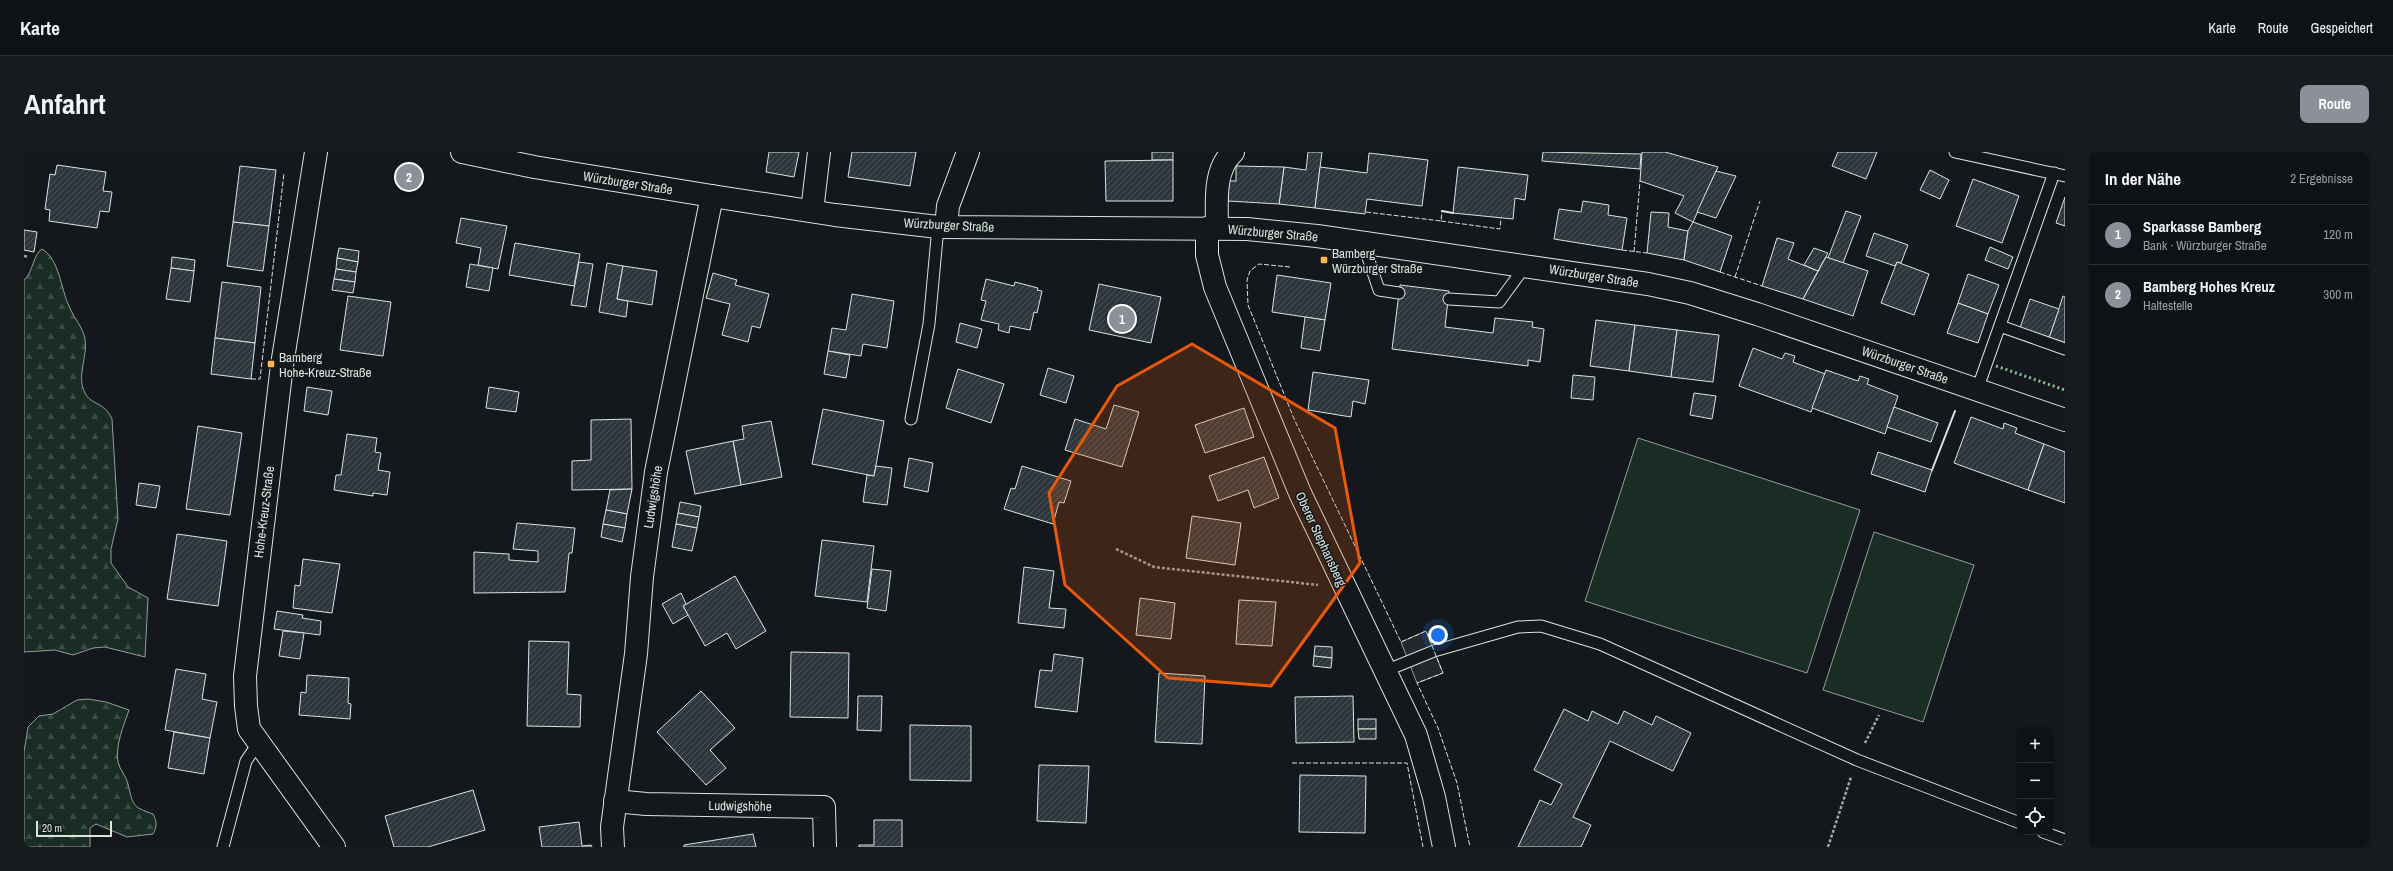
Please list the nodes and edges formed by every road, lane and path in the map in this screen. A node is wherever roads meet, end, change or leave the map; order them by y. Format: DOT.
graph roads {
  1 [pos="316,152"];
  2 [pos="462,152"];
  3 [pos="819,152"];
  4 [pos="968,152"];
  5 [pos="1233,152"];
  6 [pos="1955,152"];
  7 [pos="492,155"];
  8 [pos="2060,174"];
  9 [pos="712,196"];
  10 [pos="812,211"];
  11 [pos="942,227"];
  12 [pos="1212,228"];
  13 [pos="1363,243"];
  14 [pos="24,256"];
  15 [pos="29,257"];
  16 [pos="1526,265"];
  17 [pos="1399,293"];
  18 [pos="1448,299"];
  19 [pos="2000,326"];
  20 [pos="2065,348"];
  21 [pos="1977,390"];
  22 [pos="911,419"];
  23 [pos="2065,420"];
  24 [pos="1116,549"];
  25 [pos="1344,588"];
  26 [pos="1385,671"];
  27 [pos="1879,715"];
  28 [pos="259,742"];
  29 [pos="1857,760"];
  30 [pos="615,801"];
  31 [pos="2017,822"];
  32 [pos="2051,835"];
  33 [pos="2065,840"];
  34 [pos="223,847"];
  35 [pos="334,847"];
  36 [pos="613,847"];
  37 [pos="824,847"];
  38 [pos="1444,847"];
  39 [pos="1828,847"];
  1 -- 28 [label="street, Hohe-Kreuz-Straße"];
  2 -- 7 [label="street, Würzburger Straße"];
  3 -- 10 [label="street"];
  4 -- 11 [label="street"];
  5 -- 12 [label="street, Oberer Stephansberg"];
  6 -- 8 [label="lane"];
  7 -- 9 [label="street, Würzburger Straße"];
  8 -- 19 [label="lane"];
  9 -- 10 [label="street, Würzburger Straße"];
  9 -- 30 [label="street, Ludwigshöhe"];
  10 -- 11 [label="street, Würzburger Straße"];
  11 -- 12 [label="street, Würzburger Straße"];
  11 -- 22 [label="lane"];
  12 -- 13 [label="street, Würzburger Straße"];
  12 -- 25 [label="street, Oberer Stephansberg"];
  13 -- 16 [label="street, Würzburger Straße"];
  13 -- 17 [label="lane"];
  14 -- 15 [label="path"];
  16 -- 18 [label="lane"];
  16 -- 21 [label="street, Würzburger Straße"];
  19 -- 20 [label="lane"];
  19 -- 21 [label="lane"];
  21 -- 23 [label="street, Würzburger Straße"];
  24 -- 25 [label="path"];
  25 -- 26 [label="street, Oberer Stephansberg"];
  26 -- 29 [label="lane"];
  26 -- 38 [label="street, Oberer Stephansberg"];
  27 -- 29 [label="path"];
  28 -- 34 [label="lane"];
  28 -- 35 [label="street, Hohe-Kreuz-Straße"];
  29 -- 31 [label="lane"];
  29 -- 39 [label="path"];
  30 -- 36 [label="street, Ludwigshöhe"];
  30 -- 37 [label="street, Ludwigshöhe"];
  32 -- 33 [label="lane"];
}
